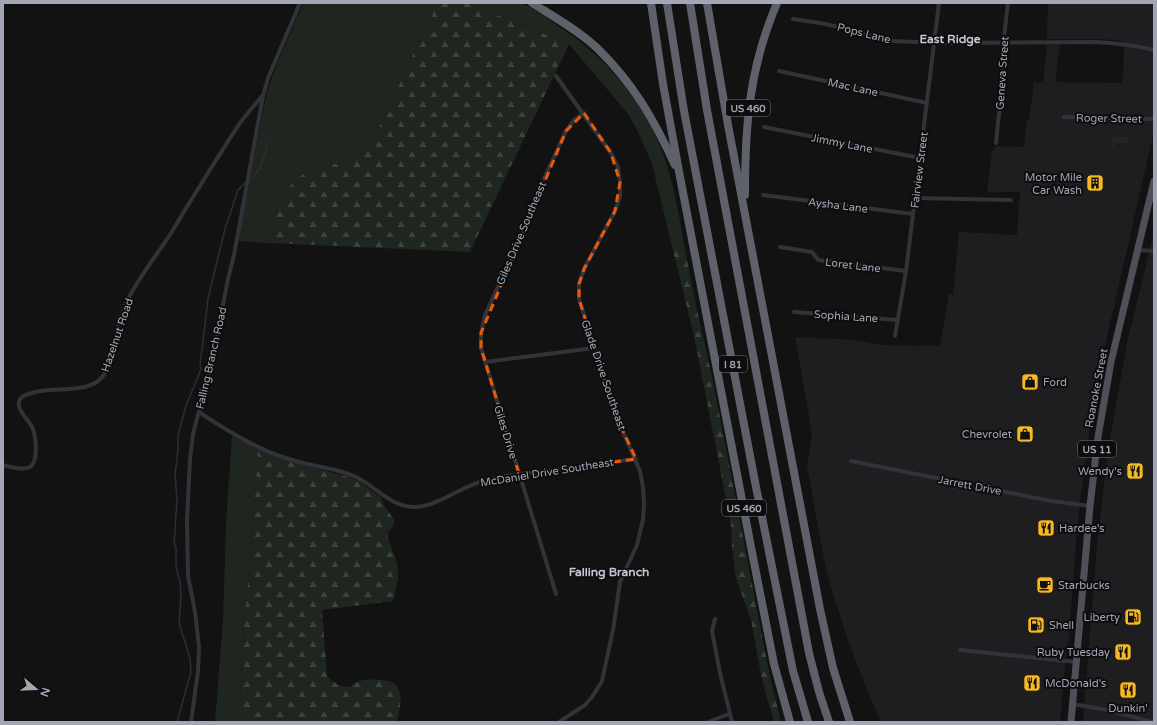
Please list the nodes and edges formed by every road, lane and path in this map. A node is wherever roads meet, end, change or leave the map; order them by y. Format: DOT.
graph roads {
  1 [pos="300,3"];
  2 [pos="532,3"];
  3 [pos="651,3"];
  4 [pos="668,3"];
  5 [pos="690,3"];
  6 [pos="707,3"];
  7 [pos="939,3"];
  8 [pos="1008,3"];
  9 [pos="777,4"];
  10 [pos="793,19"];
  11 [pos="935,43"];
  12 [pos="1006,43"];
  13 [pos="1154,50"];
  14 [pos="779,71"];
  15 [pos="556,76"];
  16 [pos="263,96"];
  17 [pos="927,104"];
  18 [pos="584,113"];
  19 [pos="1064,117"];
  20 [pos="1154,119"];
  21 [pos="764,127"];
  22 [pos="996,143"];
  23 [pos="920,158"];
  24 [pos="680,177"];
  25 [pos="1154,181"];
  26 [pos="763,196"];
  27 [pos="915,198"];
  28 [pos="1012,200"];
  29 [pos="745,214"];
  30 [pos="913,214"];
  31 [pos="780,247"];
  32 [pos="1138,250"];
  33 [pos="1154,251"];
  34 [pos="906,271"];
  35 [pos="794,312"];
  36 [pos="898,320"];
  37 [pos="895,336"];
  38 [pos="594,348"];
  39 [pos="485,362"];
  40 [pos="199,412"];
  41 [pos="636,460"];
  42 [pos="851,461"];
  43 [pos="3,466"];
  44 [pos="519,474"];
  45 [pos="1090,506"];
  46 [pos="556,594"];
  47 [pos="715,619"];
  48 [pos="960,650"];
  49 [pos="1076,662"];
  50 [pos="1072,704"];
  51 [pos="729,714"];
  52 [pos="191,722"];
  53 [pos="559,722"];
  54 [pos="708,722"];
  55 [pos="732,722"];
  56 [pos="790,722"];
  57 [pos="808,722"];
  58 [pos="829,722"];
  59 [pos="850,722"];
  60 [pos="1071,722"];
  61 [pos="1152,722"];
  1 -- 16 [label="street, Falling Branch Road"];
  2 -- 24 [label="highway"];
  3 -- 24 [label="highway, US 460"];
  4 -- 57 [label="highway, I 81"];
  5 -- 58 [label="highway, I 81"];
  6 -- 29 [label="highway"];
  7 -- 11 [label="street, Fairview Street"];
  8 -- 12 [label="street, Geneva Street"];
  9 -- 29 [label="highway, US 460"];
  10 -- 11 [label="street, Pops Lane"];
  11 -- 12 [label="street, Pops Lane"];
  11 -- 17 [label="street, Fairview Street"];
  12 -- 13 [label="street, Pops Lane"];
  12 -- 22 [label="street, Geneva Street"];
  14 -- 17 [label="street, Mac Lane"];
  15 -- 18 [label="street, Glade Drive Southeast"];
  16 -- 40 [label="street, Falling Branch Road"];
  16 -- 43 [label="street, Hazelnut Road"];
  17 -- 23 [label="street, Fairview Street"];
  18 -- 38 [label="street, Glade Drive Southeast"];
  18 -- 39 [label="street, Giles Drive Southeast"];
  19 -- 20 [label="street, Roger Street"];
  21 -- 23 [label="street, Jimmy Lane"];
  23 -- 27 [label="street, Fairview Street"];
  24 -- 56 [label="highway, US 460"];
  25 -- 32 [label="main road, Roanoke Street / US 11"];
  26 -- 30 [label="street, Aysha Lane"];
  27 -- 28 [label="street"];
  27 -- 30 [label="street, Fairview Street"];
  29 -- 59 [label="highway, US 460"];
  30 -- 34 [label="street, Fairview Street"];
  31 -- 34 [label="street, Loret Lane"];
  32 -- 33 [label="street"];
  32 -- 45 [label="main road, Roanoke Street / US 11"];
  34 -- 36 [label="street, Fairview Street"];
  35 -- 36 [label="street, Sophia Lane"];
  36 -- 37 [label="street, Fairview Street"];
  38 -- 39 [label="street"];
  38 -- 41 [label="street, Glade Drive Southeast"];
  39 -- 44 [label="street, Giles Drive"];
  40 -- 44 [label="street, McDaniel Drive Southeast"];
  40 -- 52 [label="street, Falling Branch Road"];
  41 -- 44 [label="street, McDaniel Drive Southeast"];
  41 -- 53 [label="street, Glade Drive Southeast"];
  42 -- 45 [label="street, Jarrett Drive"];
  44 -- 46 [label="street, Giles Drive"];
  45 -- 49 [label="main road, Roanoke Street / US 11"];
  47 -- 51 [label="street"];
  48 -- 49 [label="street"];
  49 -- 50 [label="main road, Roanoke Street / US 11"];
  50 -- 60 [label="main road, Roanoke Street / US 11"];
  50 -- 61 [label="street"];
  51 -- 54 [label="street"];
  51 -- 55 [label="street"];
}
